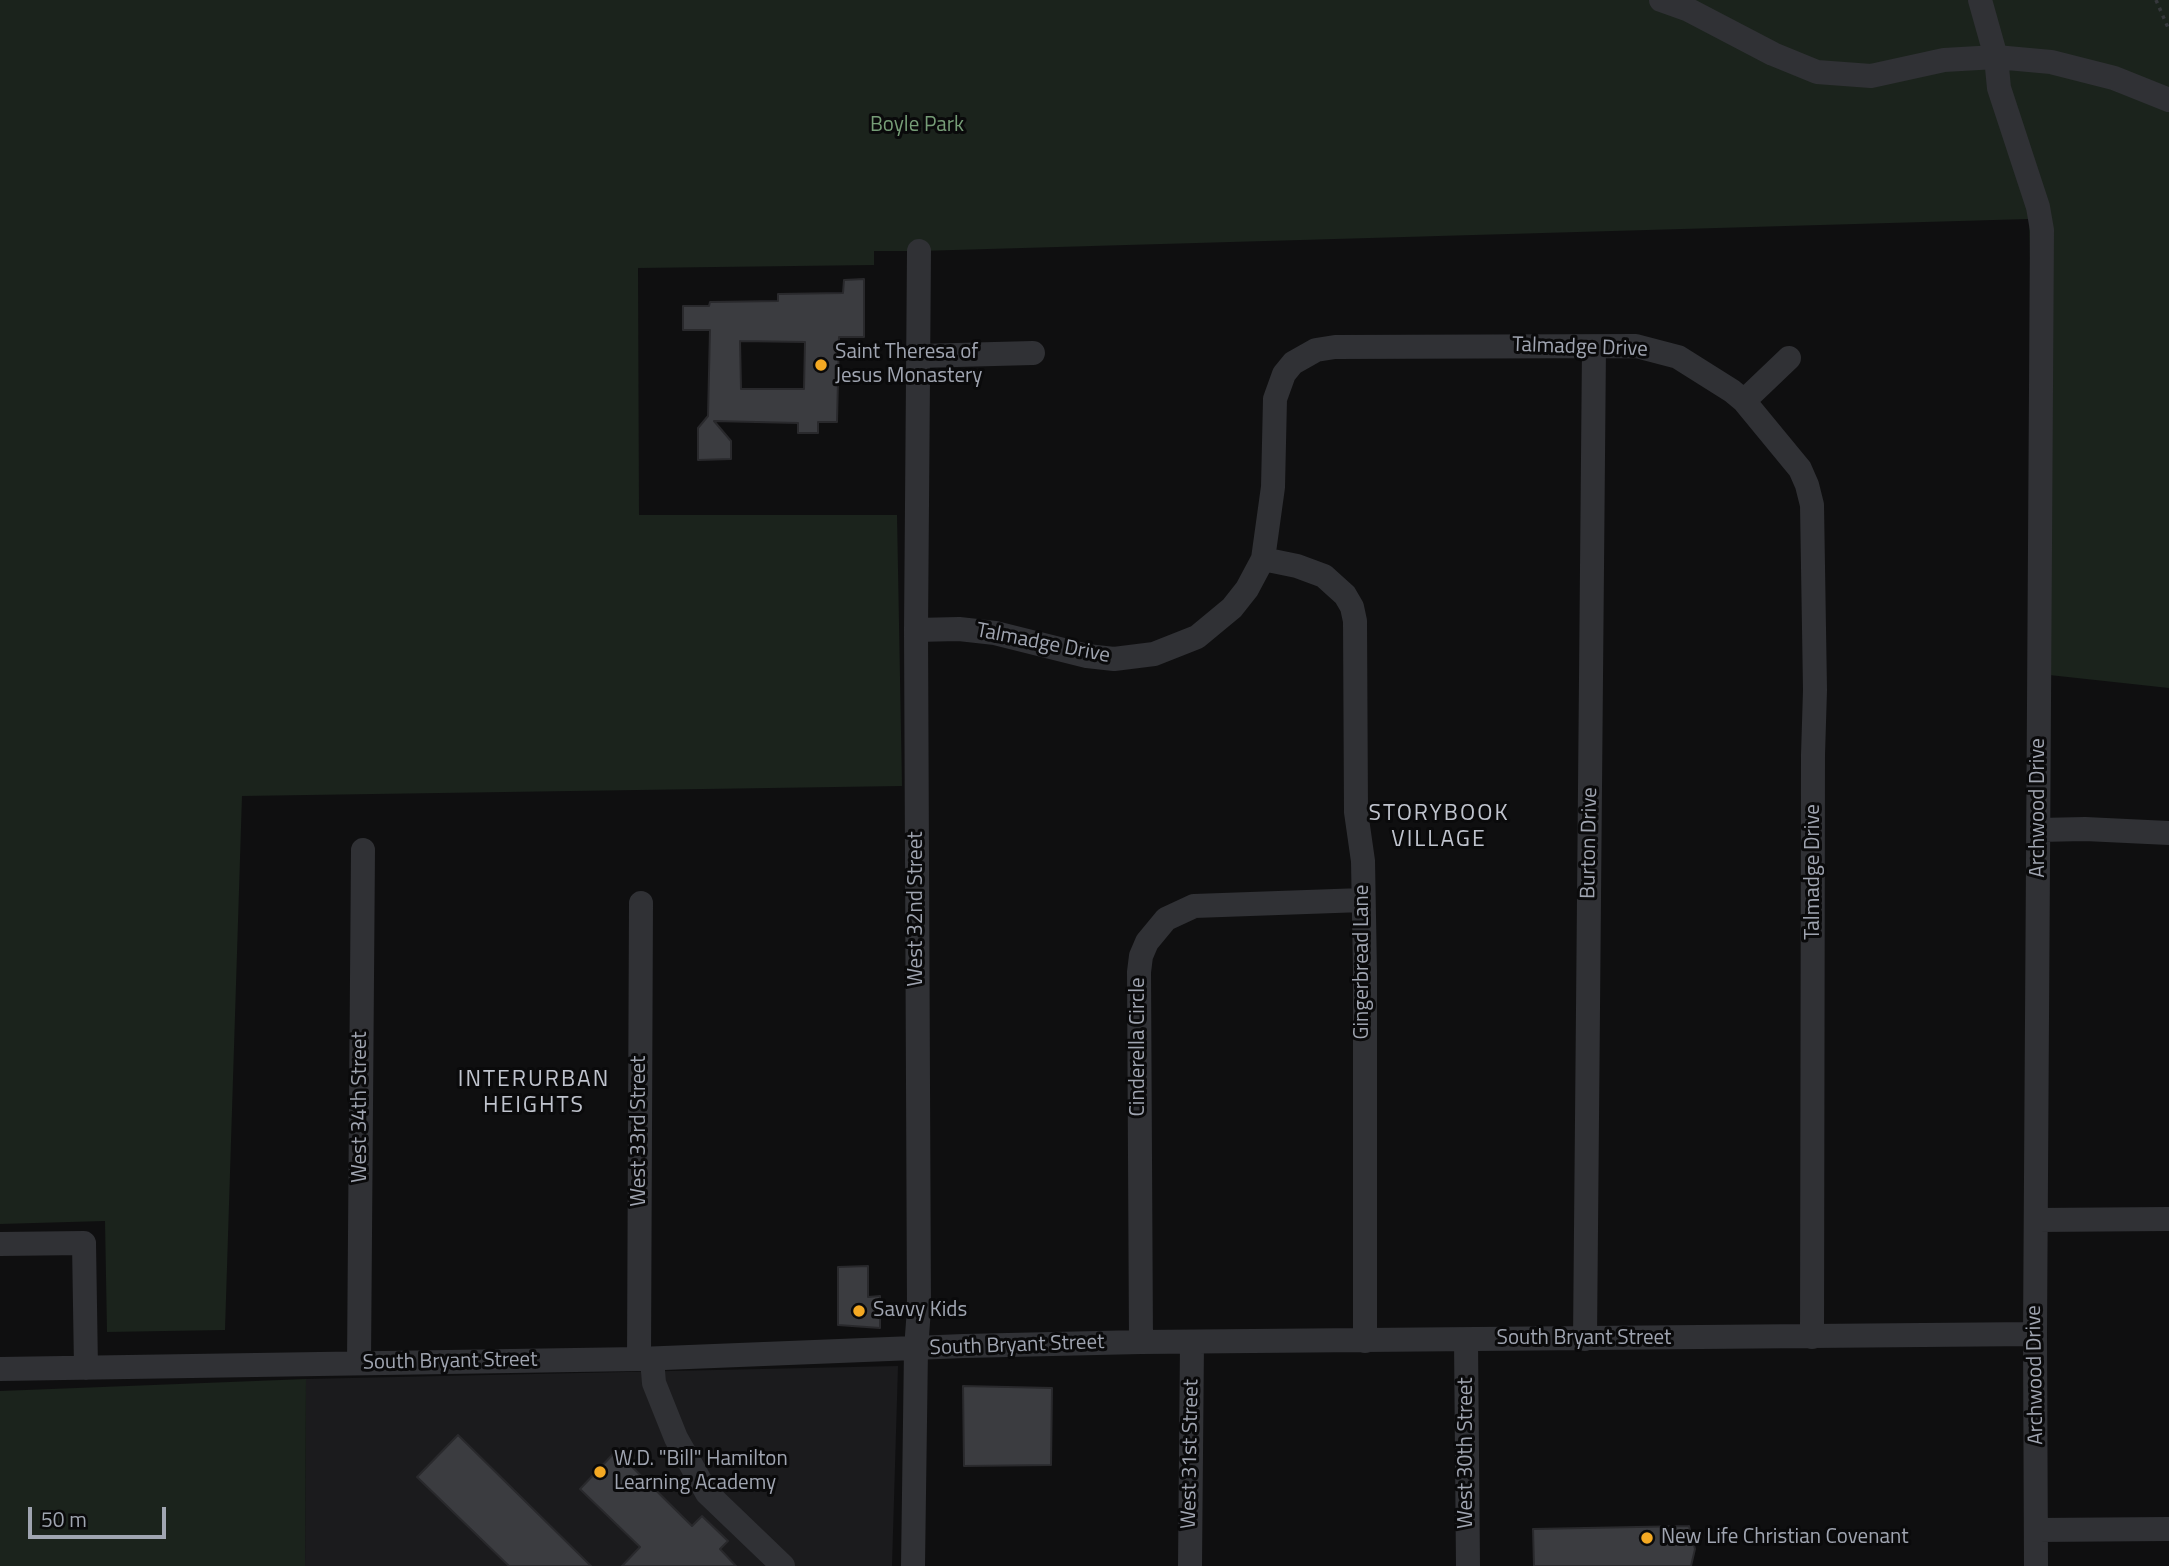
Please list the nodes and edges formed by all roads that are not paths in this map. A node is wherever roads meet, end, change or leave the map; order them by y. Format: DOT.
graph roads {
  1 [pos="1661,0"];
  2 [pos="1980,0"];
  3 [pos="1996,57"];
  4 [pos="2169,100"];
  5 [pos="919,251"];
  6 [pos="1594,347"];
  7 [pos="1033,353"];
  8 [pos="918,356"];
  9 [pos="1789,358"];
  10 [pos="1744,401"];
  11 [pos="1263,559"];
  12 [pos="916,630"];
  13 [pos="2039,830"];
  14 [pos="2169,833"];
  15 [pos="363,850"];
  16 [pos="1363,900"];
  17 [pos="641,903"];
  18 [pos="2169,1219"];
  19 [pos="2037,1220"];
  20 [pos="0,1244"];
  21 [pos="2035,1334"];
  22 [pos="1812,1337"];
  23 [pos="1585,1339"];
  24 [pos="1466,1340"];
  25 [pos="1365,1341"];
  26 [pos="1141,1342"];
  27 [pos="1192,1343"];
  28 [pos="916,1349"];
  29 [pos="645,1359"];
  30 [pos="359,1363"];
  31 [pos="86,1368"];
  32 [pos="0,1369"];
  33 [pos="2169,1529"];
  34 [pos="2037,1530"];
  35 [pos="783,1566"];
  36 [pos="912,1566"];
  37 [pos="1190,1566"];
  38 [pos="1468,1566"];
  39 [pos="2036,1566"];
  1 -- 3 [label="street"];
  2 -- 3 [label="street, Archwood Drive"];
  3 -- 4 [label="street"];
  3 -- 13 [label="street, Archwood Drive"];
  5 -- 8 [label="street, West 32nd Street"];
  6 -- 10 [label="street, Talmadge Drive"];
  6 -- 11 [label="street, Talmadge Drive"];
  6 -- 23 [label="street, Burton Drive"];
  7 -- 8 [label="street"];
  8 -- 12 [label="street, West 32nd Street"];
  9 -- 10 [label="street"];
  10 -- 22 [label="street, Talmadge Drive"];
  11 -- 12 [label="street, Talmadge Drive"];
  11 -- 16 [label="street, Gingerbread Lane"];
  12 -- 28 [label="street, West 32nd Street"];
  13 -- 14 [label="street"];
  13 -- 19 [label="street, Archwood Drive"];
  15 -- 30 [label="street, West 34th Street"];
  16 -- 25 [label="street, Gingerbread Lane"];
  16 -- 26 [label="street, Cinderella Circle"];
  17 -- 29 [label="street, West 33rd Street"];
  18 -- 19 [label="street"];
  19 -- 21 [label="street, Archwood Drive"];
  20 -- 31 [label="street"];
  21 -- 22 [label="street, South Bryant Street"];
  21 -- 34 [label="street, Archwood Drive"];
  22 -- 23 [label="street, South Bryant Street"];
  23 -- 24 [label="street, South Bryant Street"];
  24 -- 25 [label="street, South Bryant Street"];
  24 -- 38 [label="street, West 30th Street"];
  25 -- 27 [label="street, South Bryant Street"];
  26 -- 27 [label="street, South Bryant Street"];
  26 -- 28 [label="street, South Bryant Street"];
  27 -- 37 [label="street, West 31st Street"];
  28 -- 29 [label="street, South Bryant Street"];
  28 -- 36 [label="street, West 32nd Street"];
  29 -- 30 [label="street, South Bryant Street"];
  29 -- 35 [label="street, West 33rd Street"];
  30 -- 31 [label="street, South Bryant Street"];
  31 -- 32 [label="street, South Bryant Street"];
  33 -- 34 [label="street"];
  34 -- 39 [label="street, Archwood Drive"];
}
